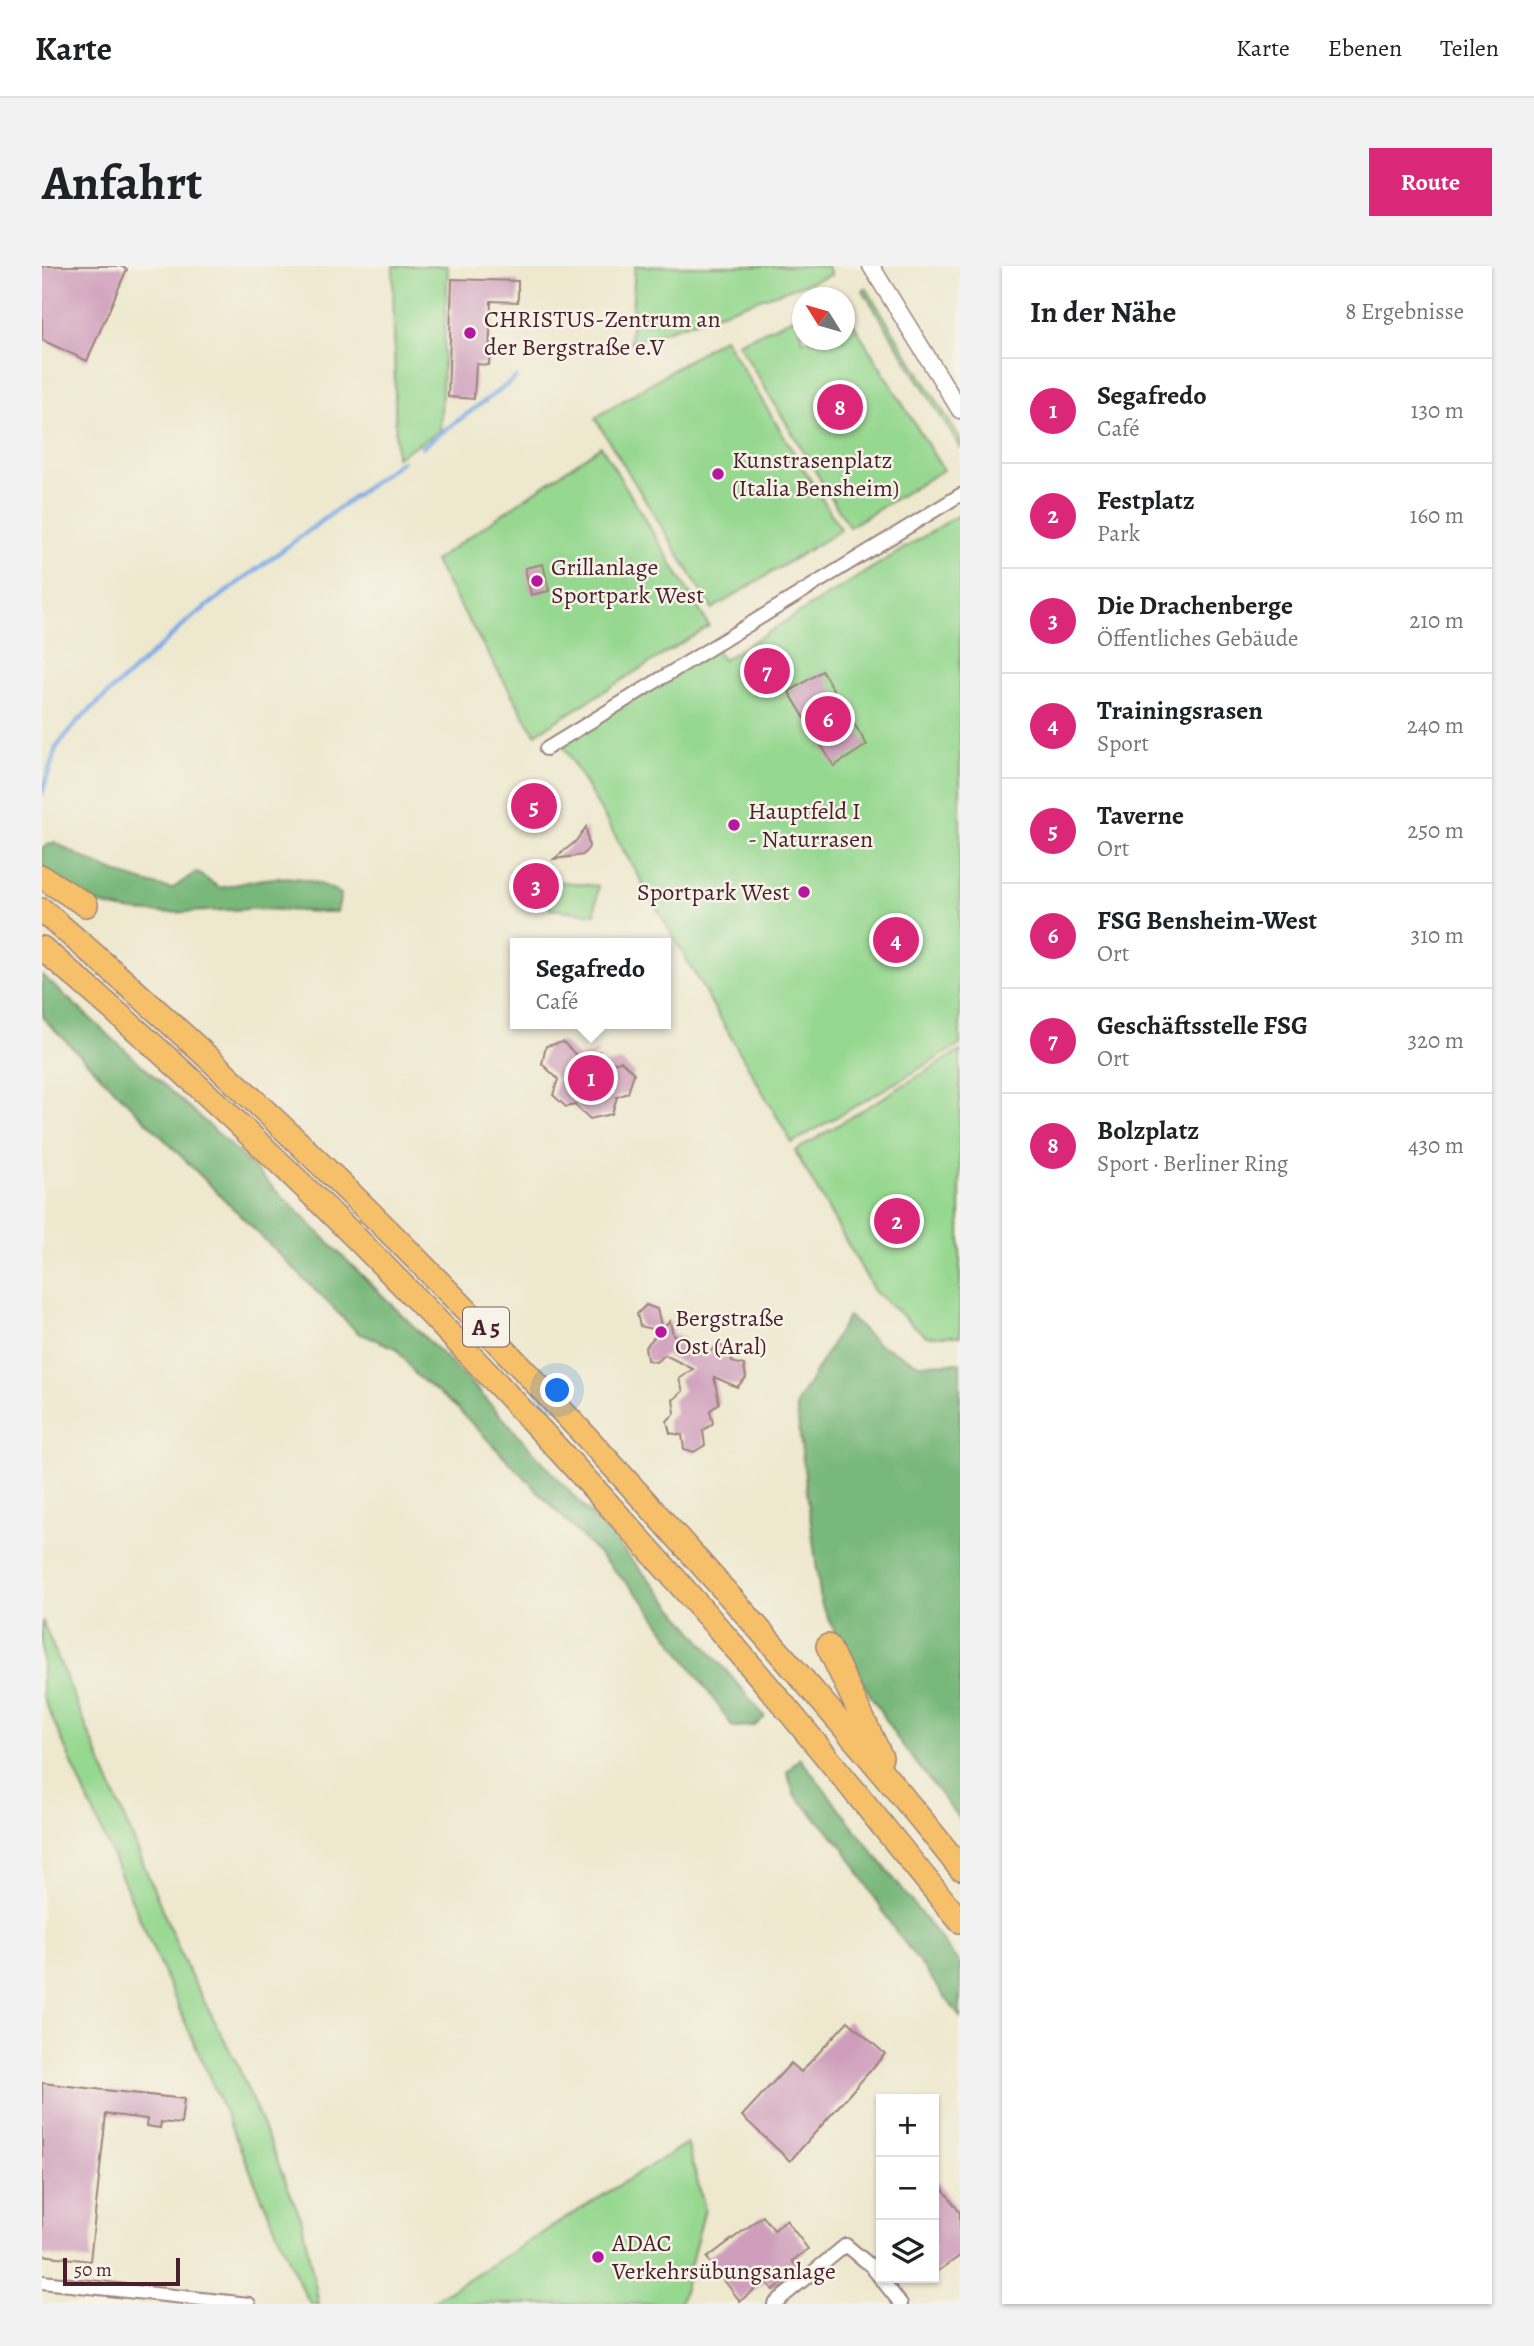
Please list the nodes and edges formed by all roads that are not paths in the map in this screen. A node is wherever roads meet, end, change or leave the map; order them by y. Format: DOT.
graph roads {
  1 [pos="871,266"];
  2 [pos="960,410"];
  3 [pos="960,495"];
  4 [pos="547,749"];
  5 [pos="42,877"];
  6 [pos="86,905"];
  7 [pos="42,910"];
  8 [pos="42,948"];
  9 [pos="828,1646"];
  10 [pos="892,1782"];
  11 [pos="960,1868"];
  12 [pos="960,1921"];
  13 [pos="42,2281"];
  14 [pos="249,2304"];
  15 [pos="774,2304"];
  16 [pos="901,2304"];
  1 -- 2 [label="street"];
  3 -- 4 [label="street"];
  5 -- 6 [label="highway"];
  7 -- 10 [label="highway, A 5"];
  8 -- 12 [label="highway, A 5"];
  9 -- 10 [label="highway"];
  10 -- 11 [label="highway, A 5"];
  13 -- 14 [label="street"];
  15 -- 16 [label="street"];
}
